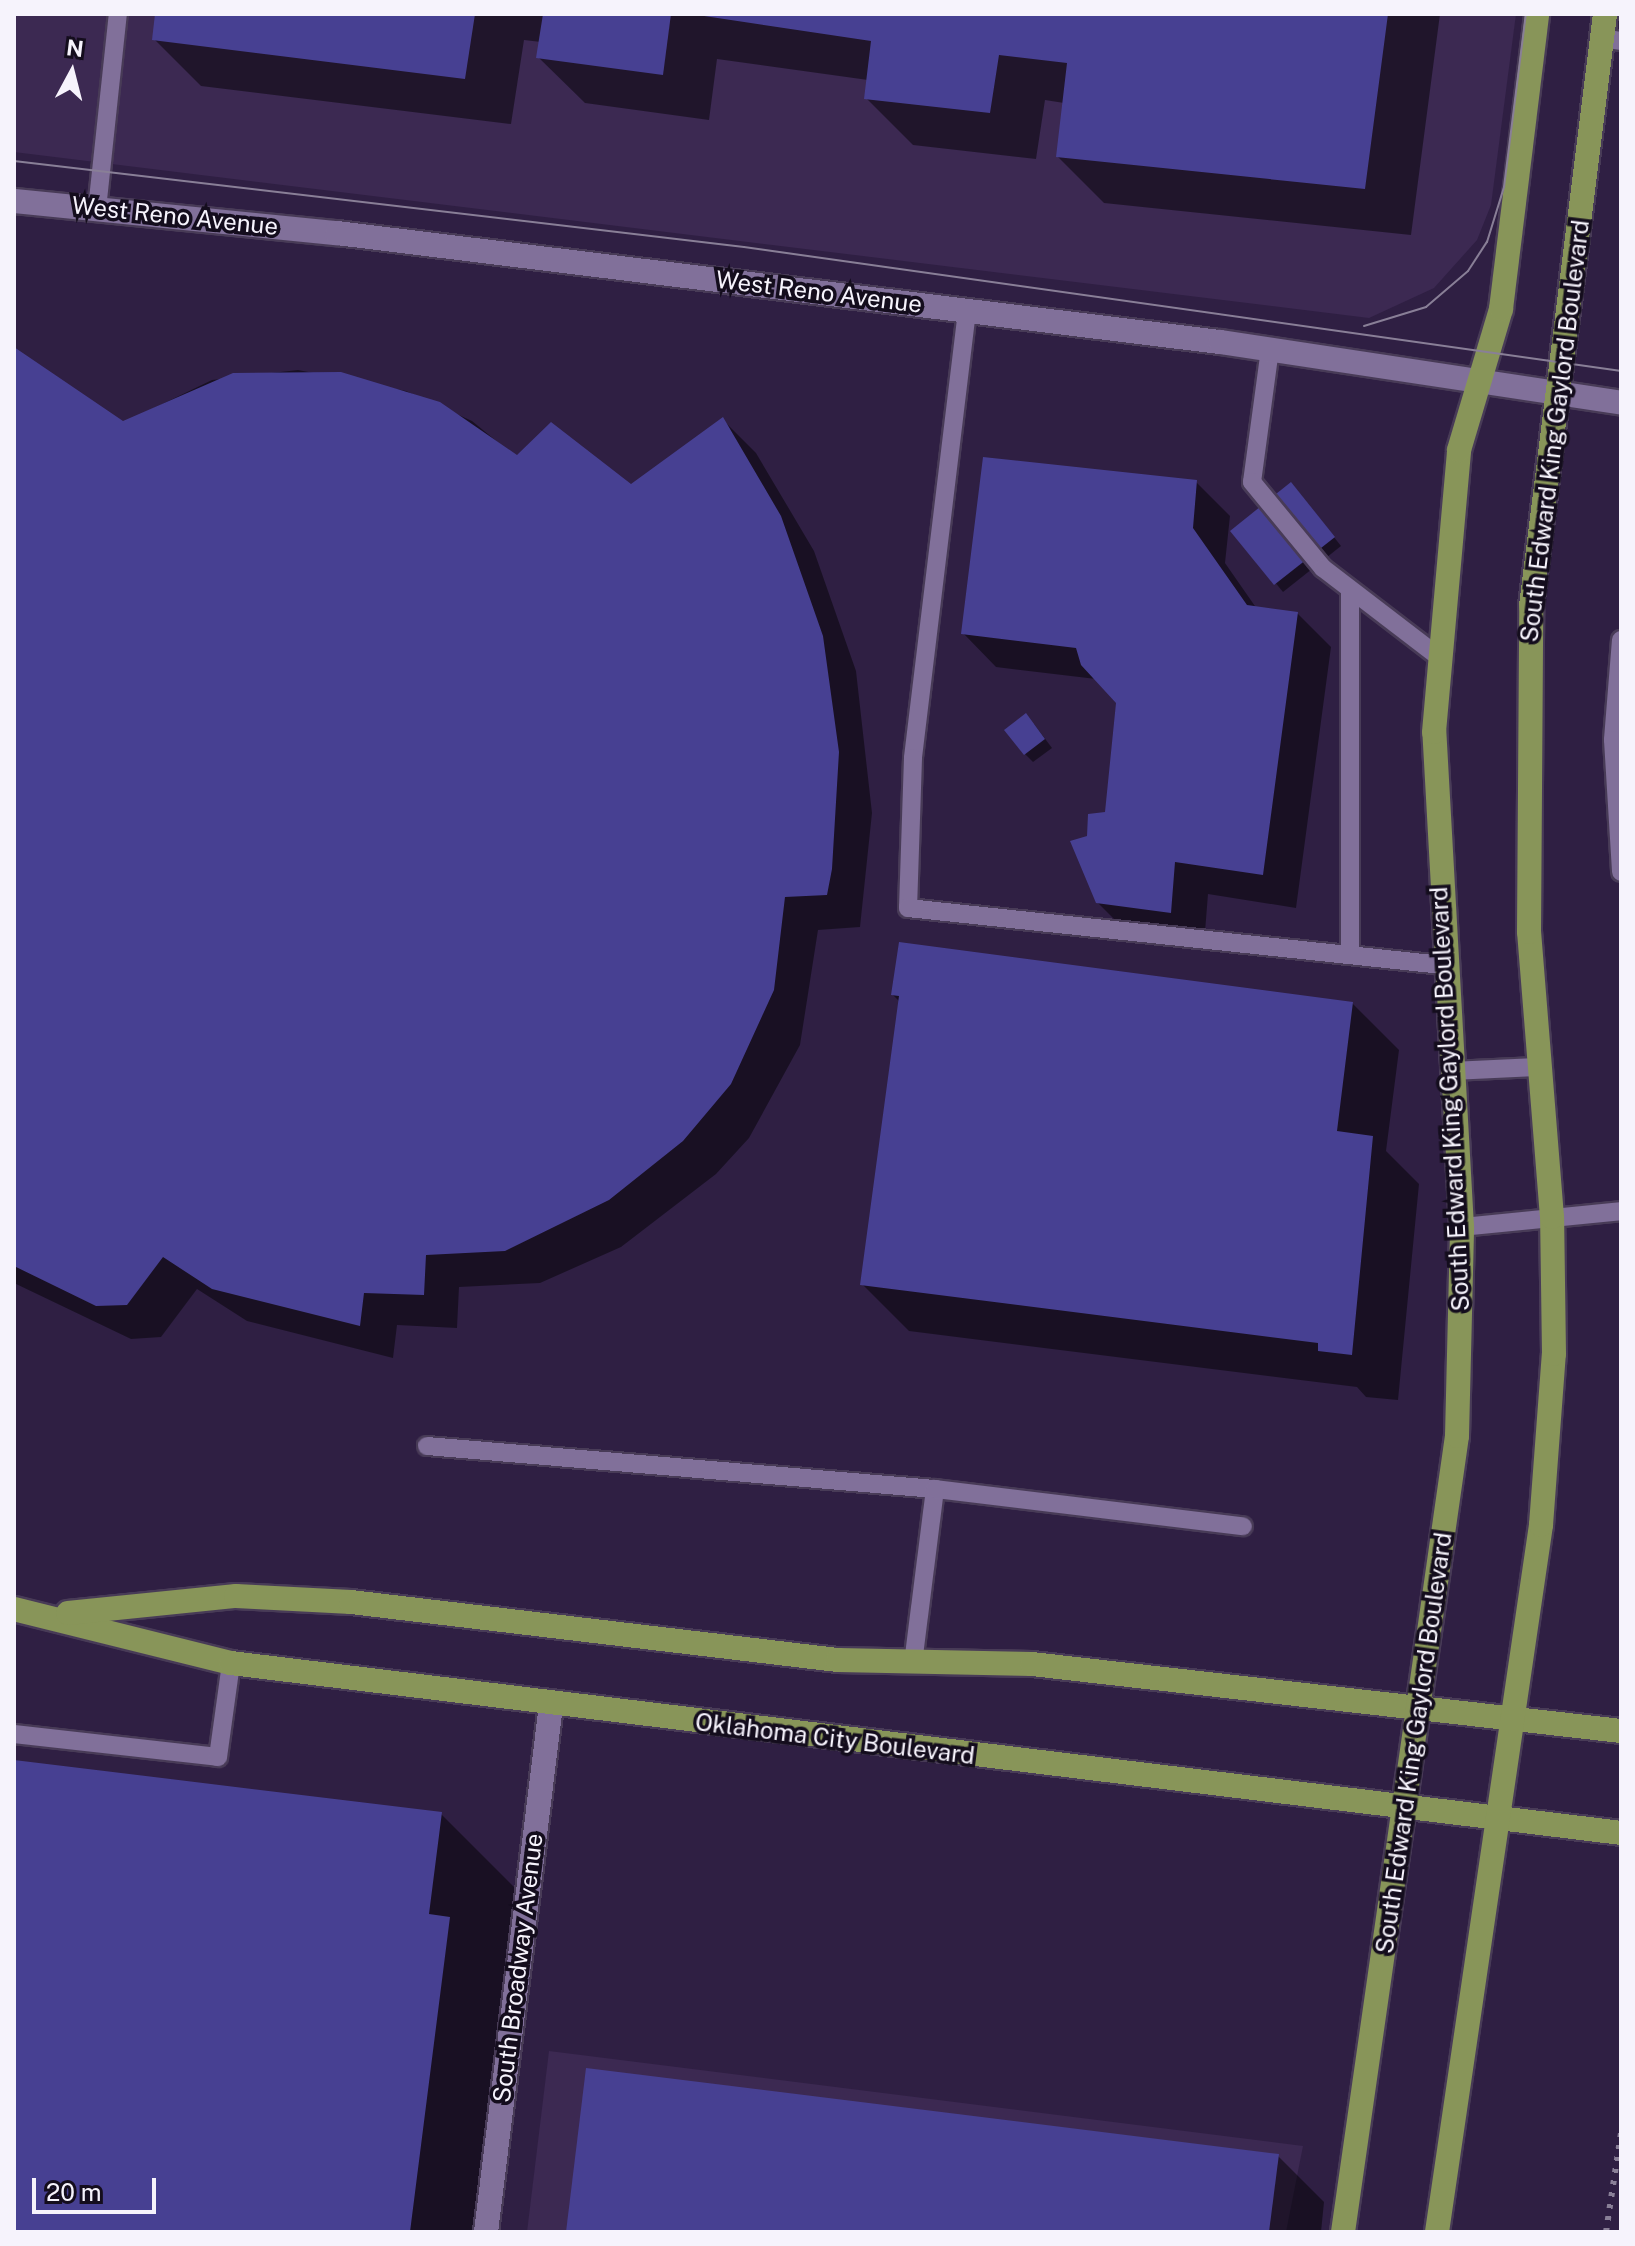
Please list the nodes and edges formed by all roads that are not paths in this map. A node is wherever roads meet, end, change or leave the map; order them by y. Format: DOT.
graph roads {
  1 [pos="118,14"];
  2 [pos="1537,14"];
  3 [pos="1610,31"];
  4 [pos="14,201"];
  5 [pos="97,209"];
  6 [pos="967,311"];
  7 [pos="1270,349"];
  8 [pos="1481,377"];
  9 [pos="1557,391"];
  10 [pos="1621,403"];
  11 [pos="1350,593"];
  12 [pos="1621,640"];
  13 [pos="1439,657"];
  14 [pos="1621,872"];
  15 [pos="1350,951"];
  16 [pos="1442,965"];
  17 [pos="1538,1067"];
  18 [pos="1450,1071"];
  19 [pos="1621,1211"];
  20 [pos="1552,1217"];
  21 [pos="1462,1227"];
  22 [pos="427,1446"];
  23 [pos="935,1489"];
  24 [pos="1243,1526"];
  25 [pos="14,1609"];
  26 [pos="54,1614"];
  27 [pos="913,1662"];
  28 [pos="231,1663"];
  29 [pos="551,1705"];
  30 [pos="1420,1711"];
  31 [pos="1510,1720"];
  32 [pos="1621,1731"];
  33 [pos="14,1734"];
  34 [pos="1404,1809"];
  35 [pos="1495,1820"];
  36 [pos="1621,1833"];
  37 [pos="486,2232"];
  38 [pos="1343,2232"];
  39 [pos="1437,2232"];
  1 -- 5 [label="lane"];
  2 -- 8 [label="main road, South Edward King Gaylord Boulevard"];
  3 -- 9 [label="main road, South Edward King Gaylord Boulevard"];
  4 -- 5 [label="main road, West Reno Avenue"];
  5 -- 6 [label="main road, West Reno Avenue"];
  6 -- 7 [label="main road, West Reno Avenue"];
  6 -- 15 [label="lane"];
  7 -- 8 [label="main road, West Reno Avenue"];
  7 -- 11 [label="lane"];
  8 -- 9 [label="main road, West Reno Avenue"];
  8 -- 13 [label="main road, South Edward King Gaylord Boulevard"];
  9 -- 10 [label="main road, West Reno Avenue"];
  9 -- 17 [label="main road, South Edward King Gaylord Boulevard"];
  11 -- 13 [label="lane"];
  11 -- 15 [label="lane"];
  12 -- 14 [label="lane"];
  13 -- 16 [label="main road, South Edward King Gaylord Boulevard"];
  15 -- 16 [label="lane"];
  16 -- 18 [label="main road, South Edward King Gaylord Boulevard"];
  17 -- 18 [label="lane"];
  17 -- 20 [label="main road, South Edward King Gaylord Boulevard"];
  18 -- 21 [label="main road, South Edward King Gaylord Boulevard"];
  19 -- 20 [label="lane"];
  20 -- 21 [label="lane"];
  20 -- 31 [label="main road, South Edward King Gaylord Boulevard"];
  21 -- 30 [label="main road, South Edward King Gaylord Boulevard"];
  22 -- 23 [label="lane"];
  23 -- 24 [label="lane"];
  23 -- 27 [label="lane"];
  25 -- 26 [label="main road, Oklahoma City Boulevard"];
  26 -- 27 [label="main road, Oklahoma City Boulevard"];
  26 -- 28 [label="main road, Oklahoma City Boulevard"];
  27 -- 30 [label="main road, Oklahoma City Boulevard"];
  28 -- 29 [label="main road, Oklahoma City Boulevard"];
  28 -- 33 [label="lane"];
  29 -- 34 [label="main road, Oklahoma City Boulevard"];
  29 -- 37 [label="main road, South Broadway Avenue"];
  30 -- 31 [label="main road, Oklahoma City Boulevard"];
  30 -- 34 [label="main road, South Edward King Gaylord Boulevard"];
  31 -- 32 [label="main road, Oklahoma City Boulevard"];
  31 -- 35 [label="main road, South Edward King Gaylord Boulevard"];
  34 -- 35 [label="main road, Oklahoma City Boulevard"];
  34 -- 38 [label="main road, South Edward King Gaylord Boulevard"];
  35 -- 36 [label="main road, Oklahoma City Boulevard"];
  35 -- 39 [label="main road, South Edward King Gaylord Boulevard"];
}
